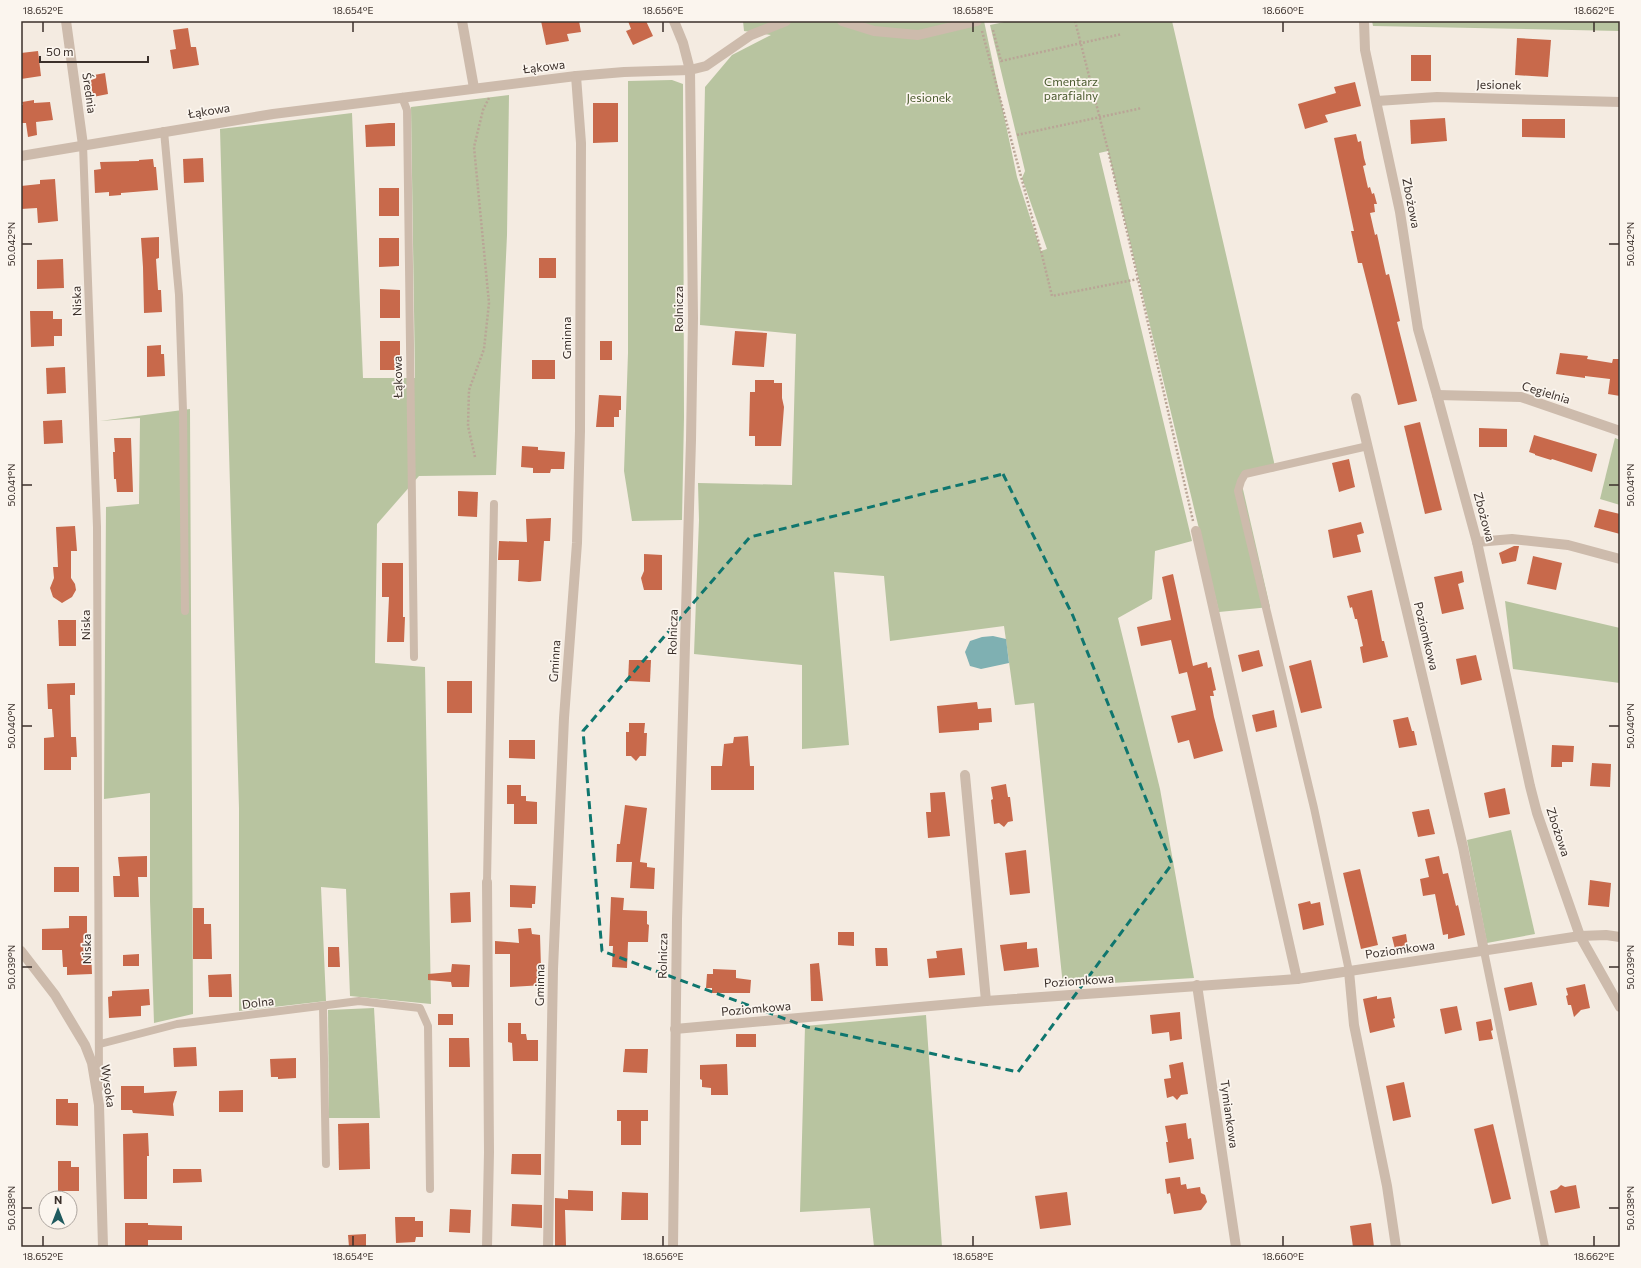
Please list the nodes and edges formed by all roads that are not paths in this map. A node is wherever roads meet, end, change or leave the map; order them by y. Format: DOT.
graph roads {
  1 [pos="66,21"];
  2 [pos="462,21"];
  3 [pos="674,21"];
  4 [pos="786,21"];
  5 [pos="842,21"];
  6 [pos="1364,21"];
  7 [pos="979,24"];
  8 [pos="690,70"];
  9 [pos="576,76"];
  10 [pos="474,88"];
  11 [pos="402,97"];
  12 [pos="1376,100"];
  13 [pos="1620,102"];
  14 [pos="164,131"];
  15 [pos="82,145"];
  16 [pos="21,156"];
  17 [pos="1438,395"];
  18 [pos="1356,398"];
  19 [pos="1620,431"];
  20 [pos="1368,446"];
  21 [pos="494,504"];
  22 [pos="1196,531"];
  23 [pos="1478,542"];
  24 [pos="1620,559"];
  25 [pos="185,611"];
  26 [pos="414,657"];
  27 [pos="965,775"];
  28 [pos="487,882"];
  29 [pos="1580,936"];
  30 [pos="1620,937"];
  31 [pos="21,951"];
  32 [pos="1484,951"];
  33 [pos="1349,971"];
  34 [pos="1297,979"];
  35 [pos="1197,985"];
  36 [pos="986,1000"];
  37 [pos="323,1006"];
  38 [pos="1620,1007"];
  39 [pos="675,1029"];
  40 [pos="100,1044"];
  41 [pos="99,1104"];
  42 [pos="326,1164"];
  43 [pos="430,1189"];
  44 [pos="103,1247"];
  45 [pos="487,1247"];
  46 [pos="548,1247"];
  47 [pos="673,1247"];
  48 [pos="1236,1247"];
  49 [pos="1396,1247"];
  50 [pos="1545,1247"];
  1 -- 15 [label="street, Średnia"];
  2 -- 10 [label="street"];
  3 -- 8 [label="street, Rolnicza"];
  4 -- 8 [label="street"];
  5 -- 7 [label="street"];
  6 -- 12 [label="street, Zbożowa"];
  8 -- 9 [label="street, Łąkowa"];
  8 -- 39 [label="street, Rolnicza"];
  9 -- 10 [label="street, Łąkowa"];
  9 -- 46 [label="street, Gminna"];
  10 -- 11 [label="street, Łąkowa"];
  11 -- 14 [label="street, Łąkowa"];
  11 -- 26 [label="lane, Łąkowa"];
  12 -- 13 [label="street, Jesionek"];
  12 -- 17 [label="street, Zbożowa"];
  14 -- 15 [label="street, Łąkowa"];
  14 -- 25 [label="lane"];
  15 -- 16 [label="street, Łąkowa"];
  15 -- 40 [label="lane, Niska"];
  17 -- 19 [label="street, Cegielnia"];
  17 -- 23 [label="street, Zbożowa"];
  18 -- 20 [label="street, Poziomkowa"];
  20 -- 32 [label="street, Poziomkowa"];
  20 -- 33 [label="lane"];
  21 -- 28 [label="lane"];
  22 -- 34 [label="street"];
  23 -- 24 [label="street"];
  23 -- 29 [label="street, Zbożowa"];
  27 -- 36 [label="street"];
  28 -- 45 [label="street"];
  29 -- 30 [label="street, Poziomkowa"];
  29 -- 32 [label="street, Poziomkowa"];
  29 -- 38 [label="street, Zbożowa"];
  31 -- 41 [label="street, Wysoka"];
  32 -- 33 [label="street, Poziomkowa"];
  32 -- 50 [label="lane"];
  33 -- 34 [label="street, Poziomkowa"];
  33 -- 49 [label="street"];
  34 -- 35 [label="street, Poziomkowa"];
  35 -- 36 [label="street, Poziomkowa"];
  35 -- 48 [label="street, Tymiankowa"];
  36 -- 39 [label="street, Poziomkowa"];
  37 -- 40 [label="lane, Dolna"];
  37 -- 42 [label="lane"];
  37 -- 43 [label="lane, Dolna"];
  39 -- 47 [label="street, Rolnicza"];
  40 -- 41 [label="lane, Niska"];
  41 -- 44 [label="street, Wysoka"];
}
